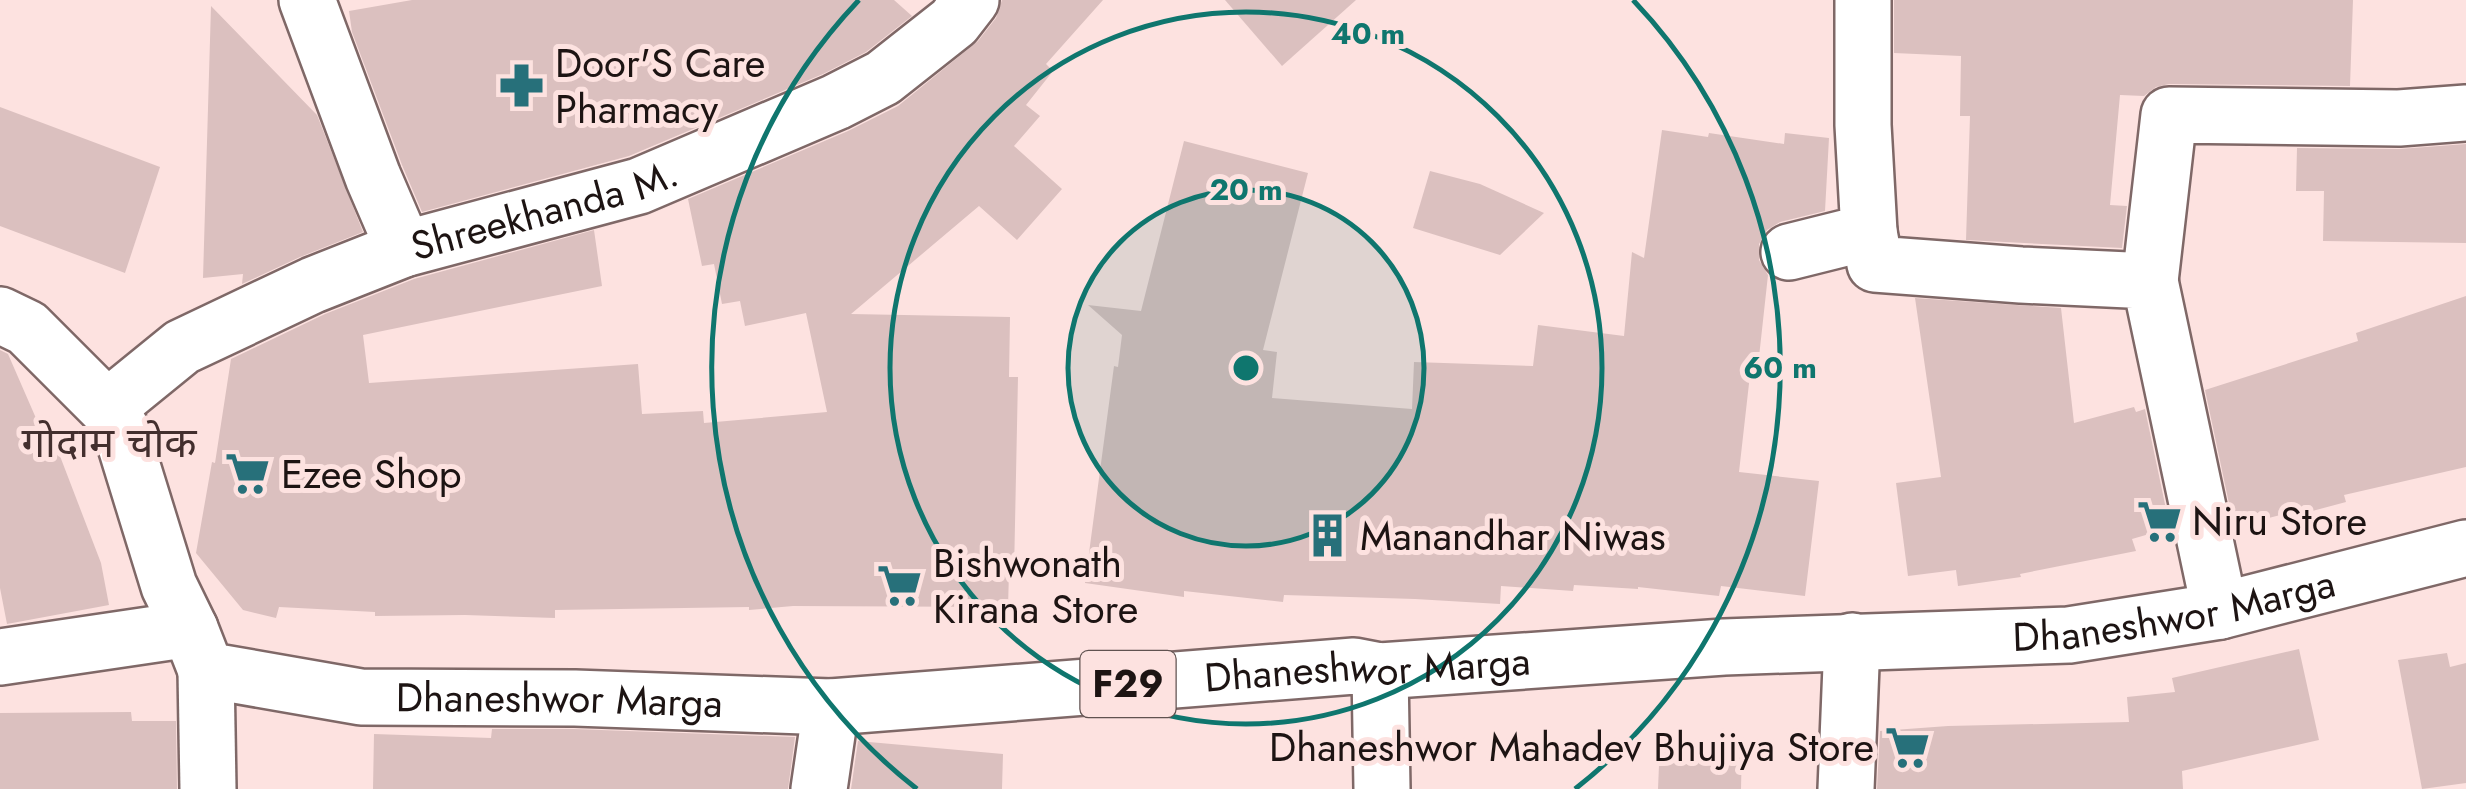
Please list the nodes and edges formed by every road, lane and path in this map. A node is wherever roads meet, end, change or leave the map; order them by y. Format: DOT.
graph roads {
  1 [pos="971,0"];
  2 [pos="1863,0"];
  3 [pos="326,12"];
  4 [pos="2466,113"];
  5 [pos="1869,232"];
  6 [pos="404,249"];
  7 [pos="1788,252"];
  8 [pos="2150,281"];
  9 [pos="0,315"];
  10 [pos="107,408"];
  11 [pos="2466,548"];
  12 [pos="2220,611"];
  13 [pos="1852,641"];
  14 [pos="198,650"];
  15 [pos="0,657"];
  16 [pos="1380,671"];
  17 [pos="831,707"];
  18 [pos="208,789"];
  19 [pos="819,789"];
  20 [pos="1382,789"];
  21 [pos="1846,789"];
  1 -- 6 [label="street, Shreekhanda M."];
  2 -- 5 [label="street"];
  3 -- 6 [label="street"];
  4 -- 8 [label="street"];
  5 -- 7 [label="street"];
  5 -- 8 [label="street"];
  6 -- 10 [label="street, Shreekhanda M."];
  8 -- 12 [label="street"];
  9 -- 10 [label="street"];
  10 -- 14 [label="street"];
  11 -- 12 [label="street, Dhaneshwor Marga / F29"];
  12 -- 13 [label="street, Dhaneshwor Marga / F29"];
  13 -- 16 [label="street, Dhaneshwor Marga / F29"];
  13 -- 21 [label="street"];
  14 -- 15 [label="street, Dhaneshwor Marga"];
  14 -- 17 [label="street, Dhaneshwor Marga / F29"];
  14 -- 18 [label="street"];
  16 -- 17 [label="street, Dhaneshwor Marga / F29"];
  16 -- 20 [label="street"];
  17 -- 19 [label="street"];
}
